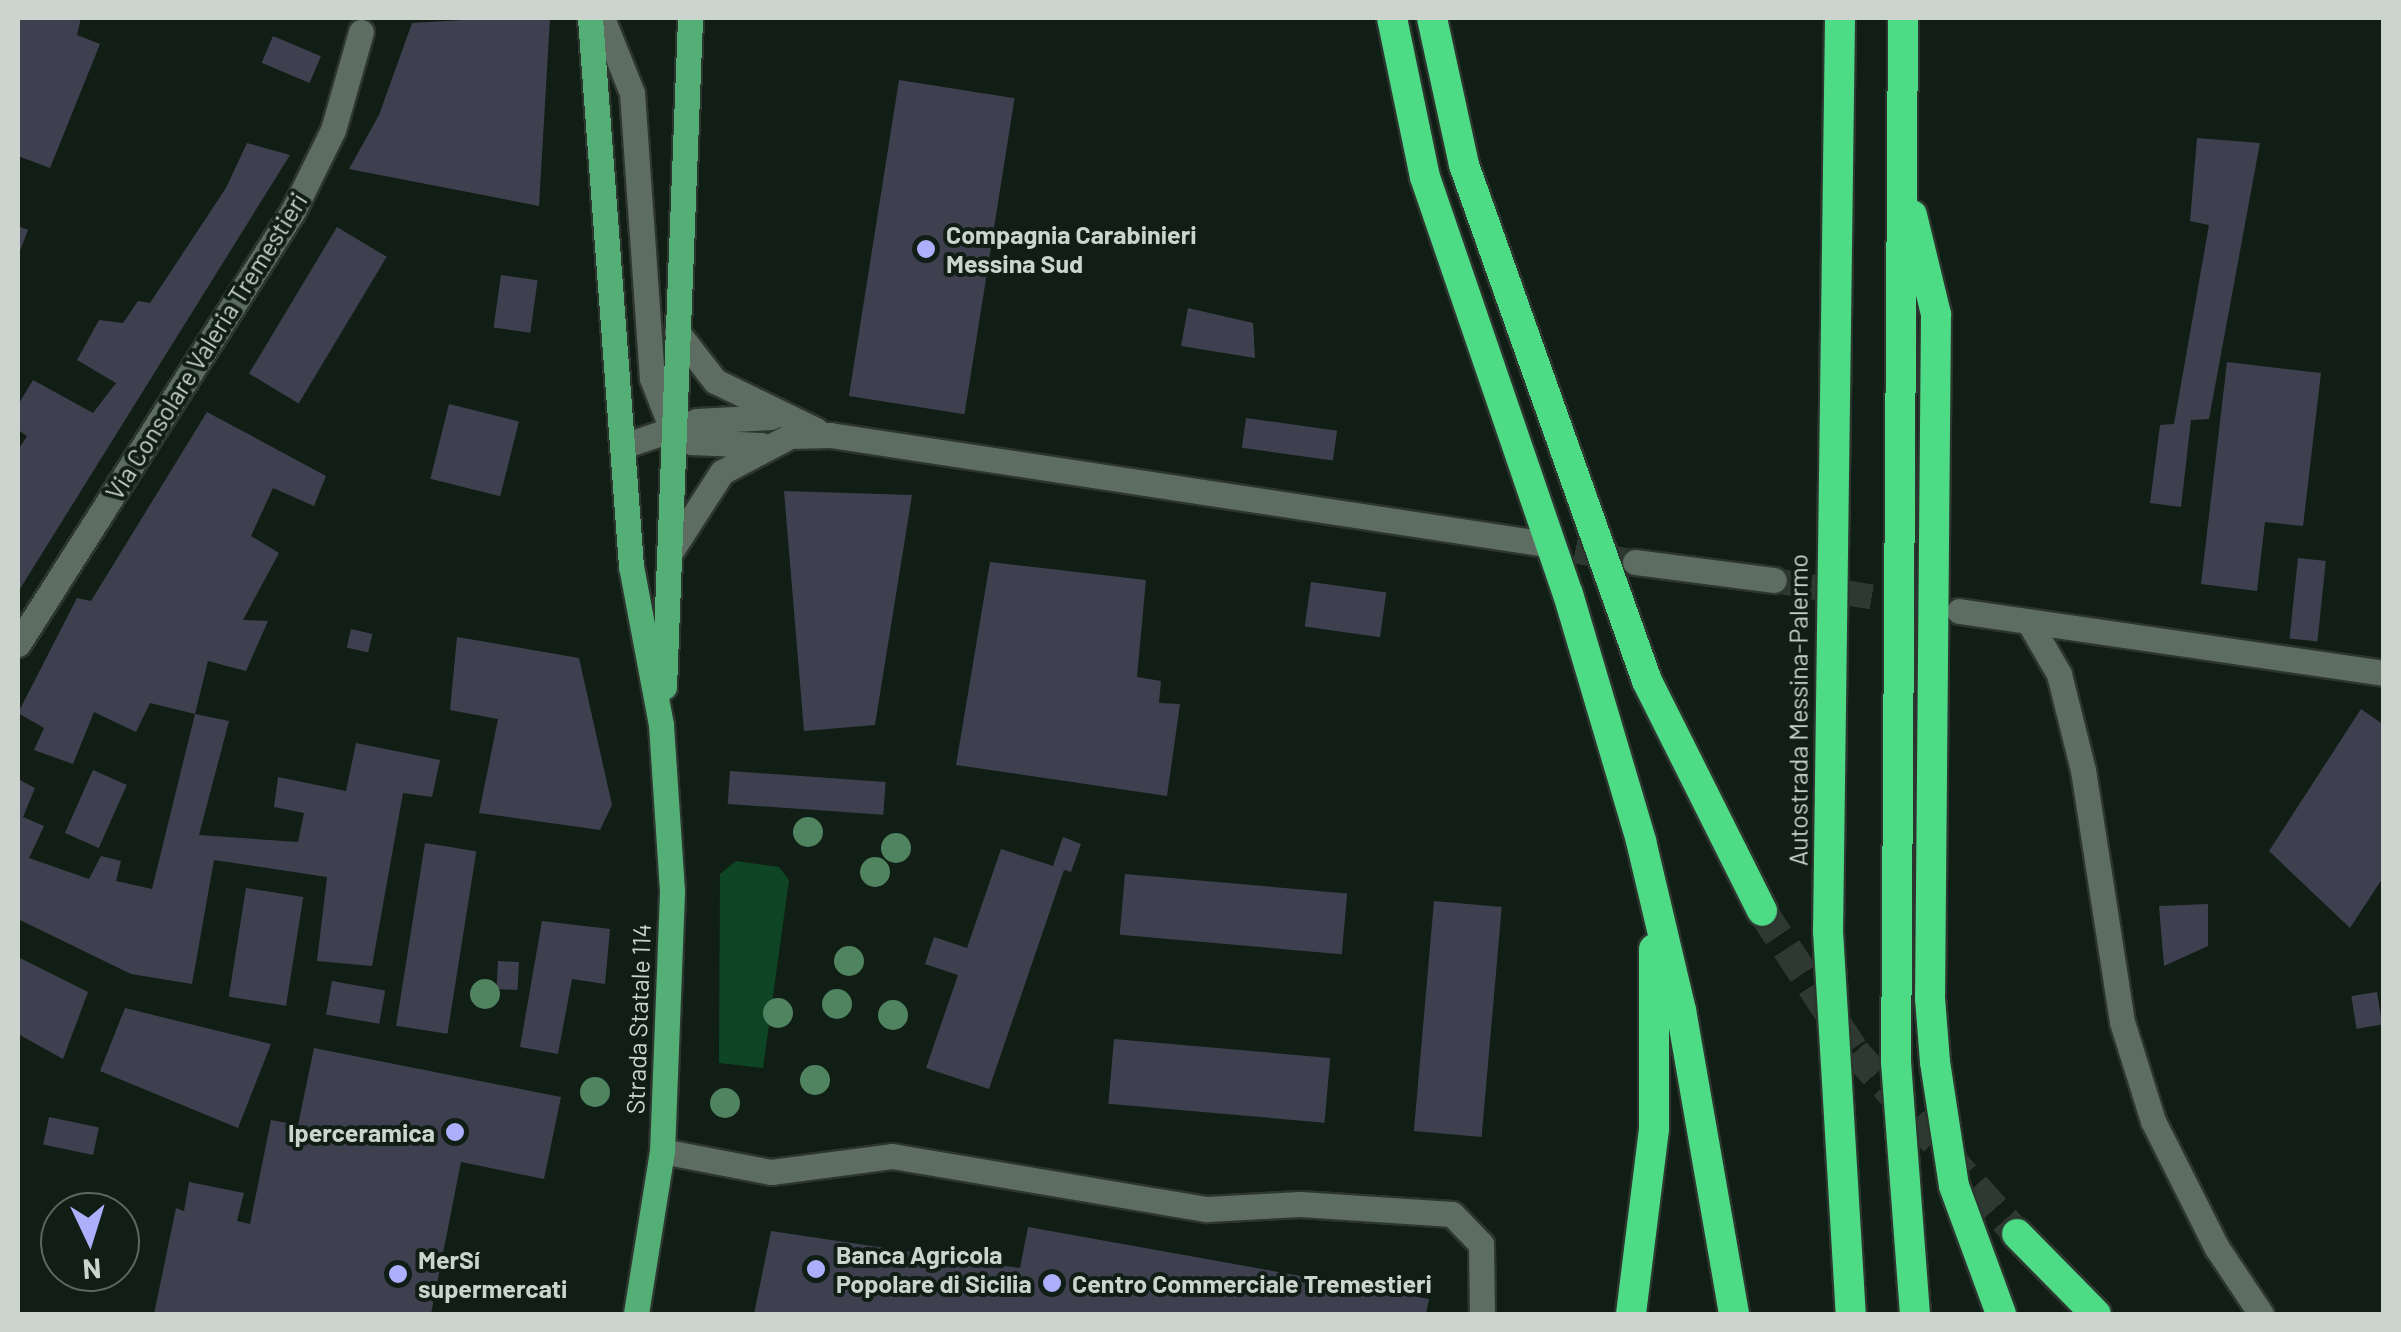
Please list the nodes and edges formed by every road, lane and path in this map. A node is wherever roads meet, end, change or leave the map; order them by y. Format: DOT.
graph roads {
  1 [pos="590,18"];
  2 [pos="602,18"];
  3 [pos="1392,18"];
  4 [pos="1840,18"];
  5 [pos="1902,18"];
  6 [pos="690,20"];
  7 [pos="361,32"];
  8 [pos="1434,32"];
  9 [pos="1902,170"];
  10 [pos="677,332"];
  11 [pos="780,417"];
  12 [pos="671,427"];
  13 [pos="830,435"];
  14 [pos="765,445"];
  15 [pos="622,446"];
  16 [pos="1538,543"];
  17 [pos="670,550"];
  18 [pos="1635,562"];
  19 [pos="1774,580"];
  20 [pos="1959,611"];
  21 [pos="2030,622"];
  22 [pos="18,644"];
  23 [pos="2384,674"];
  24 [pos="661,725"];
  25 [pos="1654,896"];
  26 [pos="1762,911"];
  27 [pos="662,1152"];
  28 [pos="2016,1234"];
  29 [pos="636,1314"];
  30 [pos="1482,1314"];
  31 [pos="1631,1314"];
  32 [pos="1734,1314"];
  33 [pos="1851,1314"];
  34 [pos="1915,1314"];
  35 [pos="2000,1314"];
  36 [pos="2096,1314"];
  37 [pos="2261,1314"];
  1 -- 15 [label="main road"];
  2 -- 12 [label="street"];
  3 -- 25 [label="highway"];
  4 -- 33 [label="highway, Autostrada Messina-Palermo"];
  5 -- 9 [label="highway"];
  6 -- 10 [label="main road"];
  7 -- 22 [label="street, Via Consolare Valeria Tremestieri"];
  8 -- 26 [label="highway"];
  9 -- 34 [label="highway"];
  9 -- 35 [label="highway"];
  10 -- 11 [label="street"];
  10 -- 12 [label="main road"];
  11 -- 12 [label="street"];
  11 -- 13 [label="street"];
  12 -- 14 [label="street"];
  12 -- 15 [label="street"];
  12 -- 17 [label="main road"];
  13 -- 14 [label="street"];
  13 -- 16 [label="street"];
  14 -- 17 [label="street"];
  15 -- 24 [label="main road"];
  17 -- 24 [label="main road"];
  18 -- 19 [label="street"];
  20 -- 21 [label="street"];
  21 -- 23 [label="street"];
  21 -- 37 [label="street"];
  24 -- 27 [label="main road, Strada Statale 114"];
  25 -- 31 [label="highway"];
  25 -- 32 [label="highway"];
  27 -- 29 [label="main road, Strada Statale 114"];
  27 -- 30 [label="street"];
  28 -- 36 [label="highway"];
}
